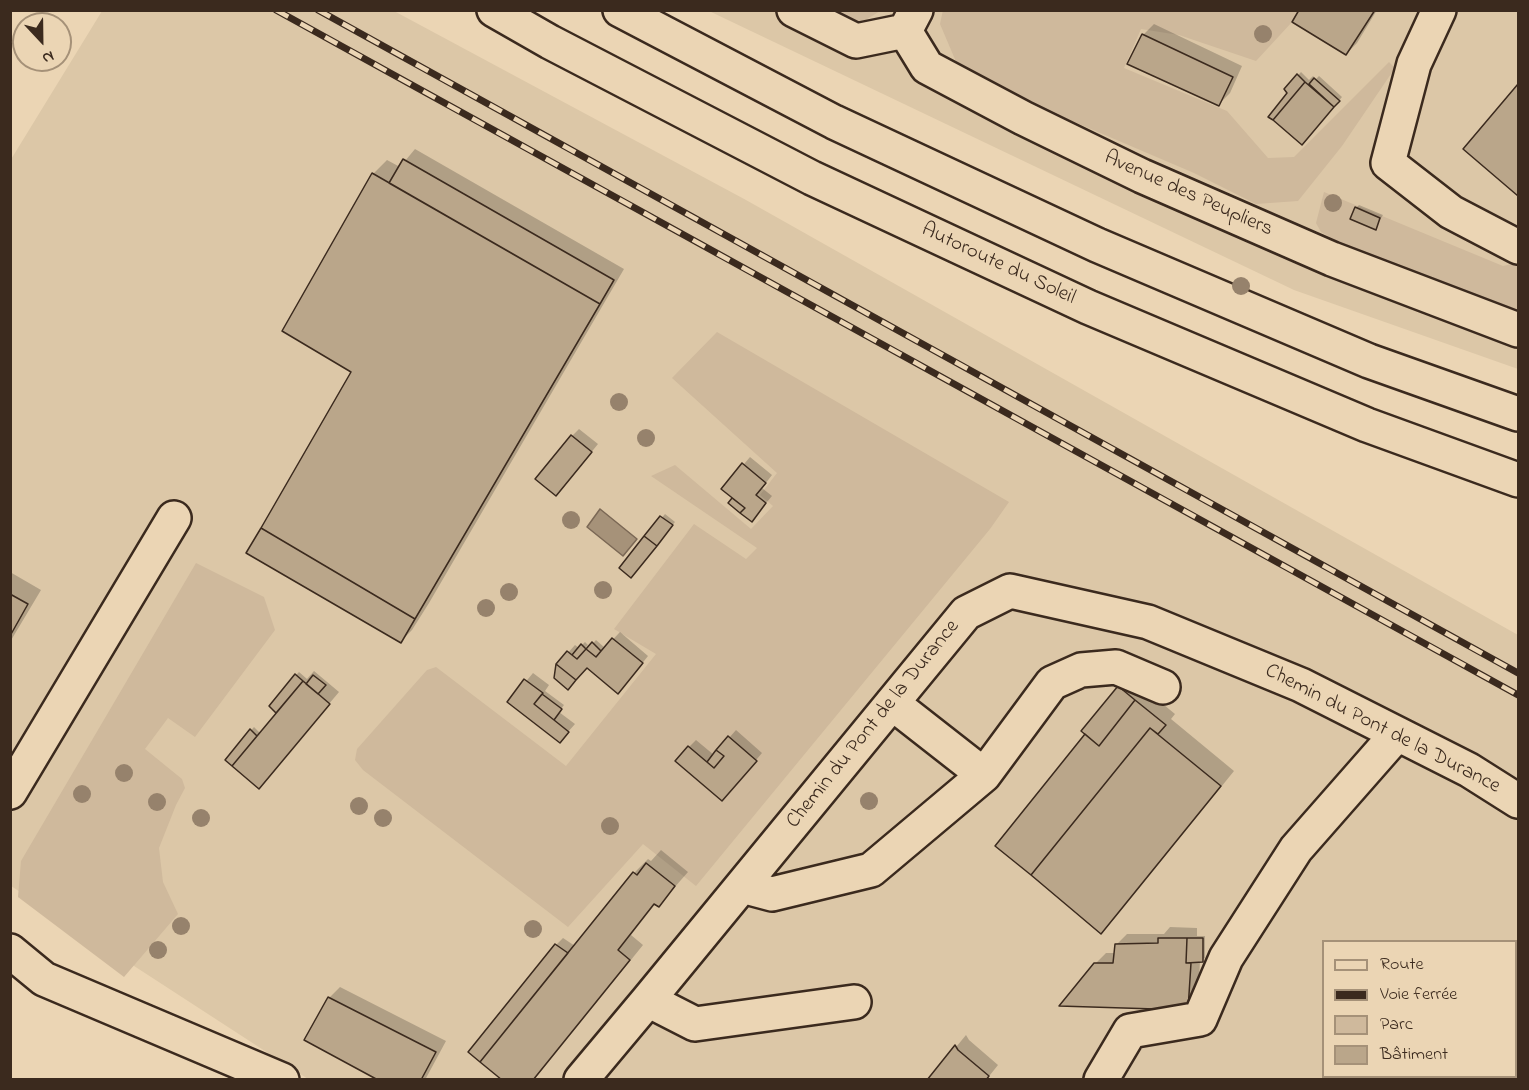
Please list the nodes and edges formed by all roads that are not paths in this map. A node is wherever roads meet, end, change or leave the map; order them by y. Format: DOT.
graph roads {
  1 [pos="494,10"];
  2 [pos="620,10"];
  3 [pos="794,10"];
  4 [pos="1438,10"];
  5 [pos="910,21"];
  6 [pos="1518,247"];
  7 [pos="1518,330"];
  8 [pos="1518,414"];
  9 [pos="1518,480"];
  10 [pos="174,518"];
  11 [pos="1163,687"];
  12 [pos="892,703"];
  13 [pos="1397,734"];
  14 [pos="984,775"];
  15 [pos="10,792"];
  16 [pos="1518,801"];
  17 [pos="742,886"];
  18 [pos="10,951"];
  19 [pos="648,1000"];
  20 [pos="854,1002"];
  21 [pos="282,1080"];
  22 [pos="581,1080"];
  23 [pos="1101,1080"];
  1 -- 9 [label="main road, Autoroute du Soleil"];
  2 -- 8 [label="main road"];
  3 -- 5 [label="main road"];
  4 -- 6 [label="main road"];
  5 -- 7 [label="main road, Avenue des Peupliers"];
  10 -- 15 [label="main road"];
  11 -- 14 [label="main road"];
  12 -- 13 [label="main road, Chemin du Pont de la Durance"];
  12 -- 14 [label="main road"];
  12 -- 17 [label="main road, Chemin du Pont de la Durance"];
  13 -- 16 [label="main road, Chemin du Pont de la Durance"];
  13 -- 23 [label="main road"];
  14 -- 17 [label="main road"];
  17 -- 19 [label="main road, Chemin du Pont de la Durance"];
  18 -- 21 [label="main road"];
  19 -- 20 [label="main road"];
  19 -- 22 [label="main road, Chemin du Pont de la Durance"];
}
